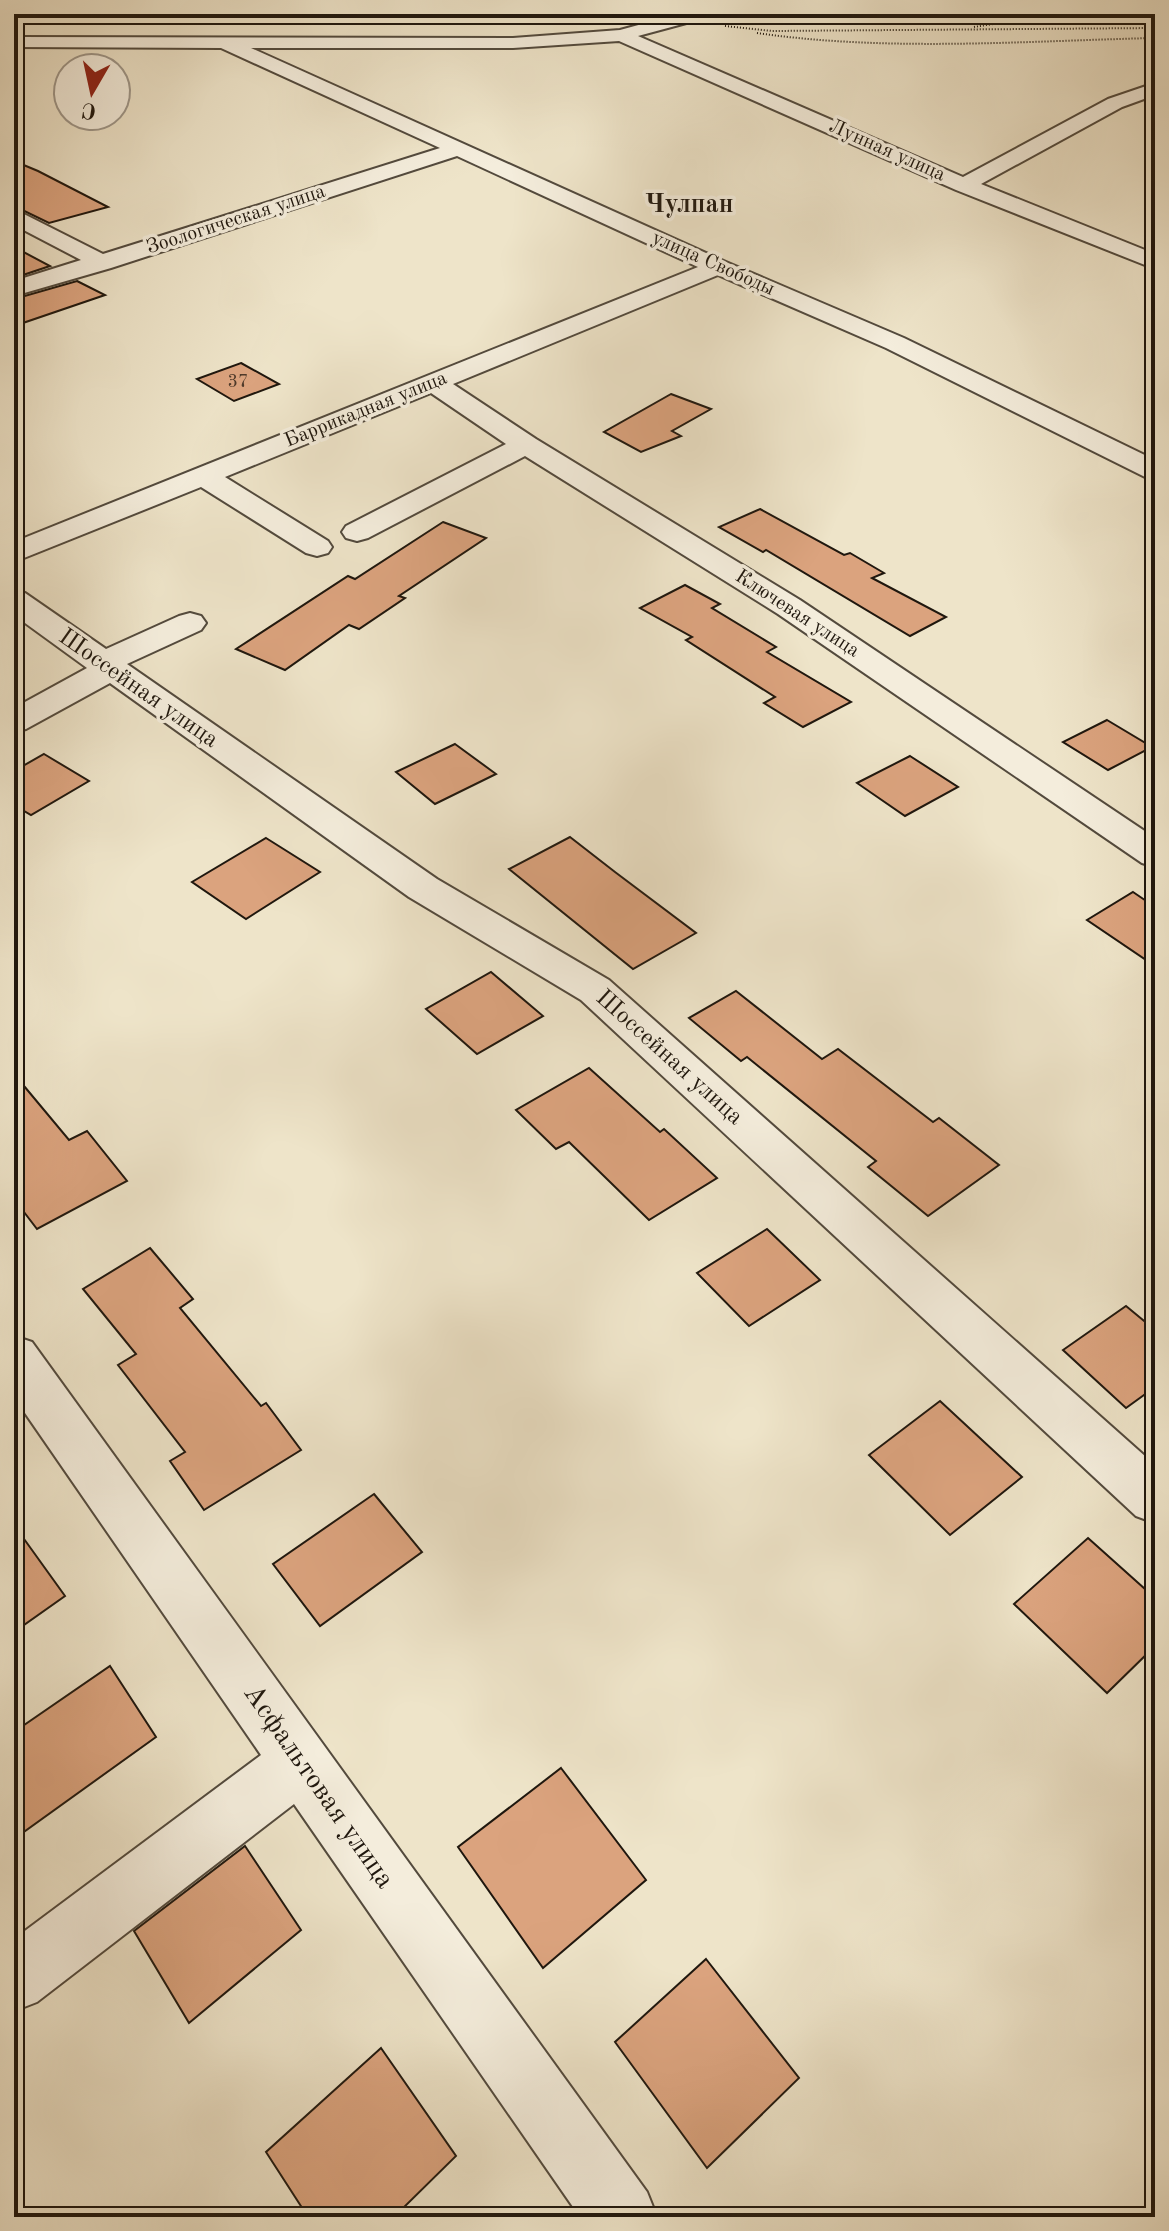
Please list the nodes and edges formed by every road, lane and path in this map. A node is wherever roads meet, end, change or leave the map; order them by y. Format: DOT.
graph roads {
  1 [pos="1056,14"];
  2 [pos="693,15"];
  3 [pos="156,21"];
  4 [pos="528,25"];
  5 [pos="1155,28"];
  6 [pos="741,29"];
  7 [pos="949,30"];
  8 [pos="621,35"];
  9 [pos="1155,38"];
  10 [pos="573,41"];
  11 [pos="14,42"];
  12 [pos="198,43"];
  13 [pos="225,43"];
  14 [pos="1155,89"];
  15 [pos="1115,103"];
  16 [pos="1142,113"];
  17 [pos="458,149"];
  18 [pos="964,185"];
  19 [pos="14,216"];
  20 [pos="1155,262"];
  21 [pos="103,263"];
  22 [pos="718,267"];
  23 [pos="14,289"];
  24 [pos="433,383"];
  25 [pos="526,445"];
  26 [pos="1155,471"];
  27 [pos="203,476"];
  28 [pos="357,532"];
  29 [pos="317,547"];
  30 [pos="14,553"];
  31 [pos="14,600"];
  32 [pos="190,623"];
  33 [pos="106,666"];
  34 [pos="14,722"];
  35 [pos="1155,855"];
  36 [pos="14,1357"];
  37 [pos="1155,1499"];
  38 [pos="300,1762"];
  39 [pos="14,1979"];
  40 [pos="622,2217"];
  1 -- 7 [label="path"];
  2 -- 6 [label="path"];
  2 -- 8 [label="street"];
  3 -- 12 [label="street"];
  4 -- 10 [label="street"];
  5 -- 7 [label="path"];
  6 -- 7 [label="path"];
  6 -- 9 [label="path"];
  8 -- 10 [label="street"];
  8 -- 18 [label="street, Лунная улица"];
  10 -- 13 [label="street"];
  11 -- 12 [label="street"];
  12 -- 13 [label="street"];
  13 -- 17 [label="street, улица Свободы"];
  14 -- 15 [label="street"];
  15 -- 16 [label="street"];
  15 -- 18 [label="street"];
  17 -- 21 [label="street, Зоологическая улица"];
  17 -- 22 [label="street, улица Свободы"];
  18 -- 20 [label="street, Лунная улица"];
  19 -- 21 [label="street"];
  21 -- 23 [label="street, Зоологическая улица"];
  22 -- 24 [label="street, Баррикадная улица"];
  22 -- 26 [label="street, улица Свободы"];
  24 -- 25 [label="street, Ключевая улица"];
  24 -- 27 [label="street, Баррикадная улица"];
  25 -- 28 [label="street"];
  25 -- 35 [label="street, Ключевая улица"];
  27 -- 29 [label="street"];
  27 -- 30 [label="street, Баррикадная улица"];
  31 -- 33 [label="street, Шоссейная улица"];
  32 -- 33 [label="street"];
  33 -- 34 [label="street"];
  33 -- 37 [label="street, Шоссейная улица"];
  36 -- 38 [label="street, Асфальтовая улица"];
  38 -- 39 [label="street"];
  38 -- 40 [label="street, Асфальтовая улица"];
}
